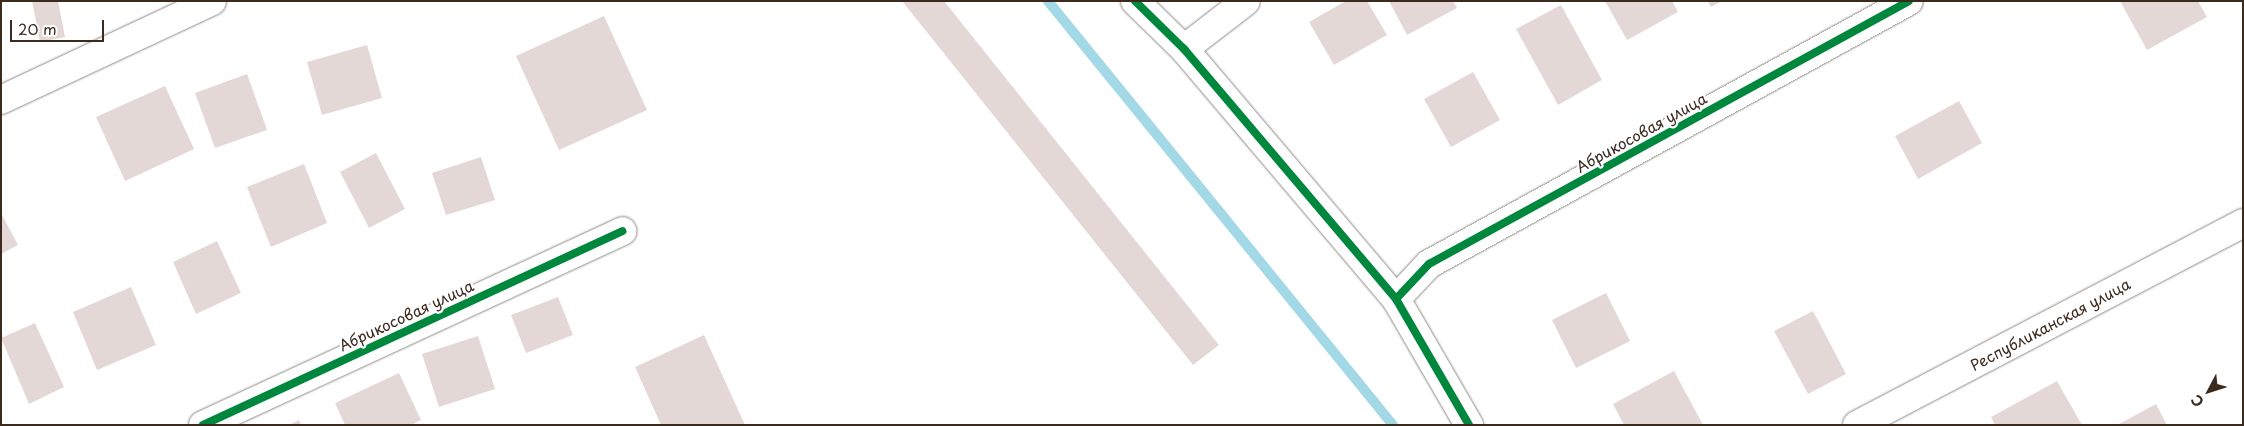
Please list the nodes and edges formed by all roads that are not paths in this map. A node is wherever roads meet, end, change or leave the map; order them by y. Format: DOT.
graph roads {
  1 [pos="212,1"];
  2 [pos="1135,1"];
  3 [pos="1246,1"];
  4 [pos="1909,1"];
  5 [pos="1184,49"];
  6 [pos="1,100"];
  7 [pos="2243,223"];
  8 [pos="622,231"];
  9 [pos="1396,299"];
  10 [pos="203,425"];
  11 [pos="1469,425"];
  12 [pos="1857,425"];
  1 -- 6 [label="street"];
  2 -- 5 [label="street"];
  3 -- 5 [label="street"];
  4 -- 9 [label="street, Абрикосовая улица"];
  5 -- 9 [label="street"];
  7 -- 12 [label="street, Республиканская улица"];
  8 -- 10 [label="street, Абрикосовая улица"];
  9 -- 11 [label="street"];
}
